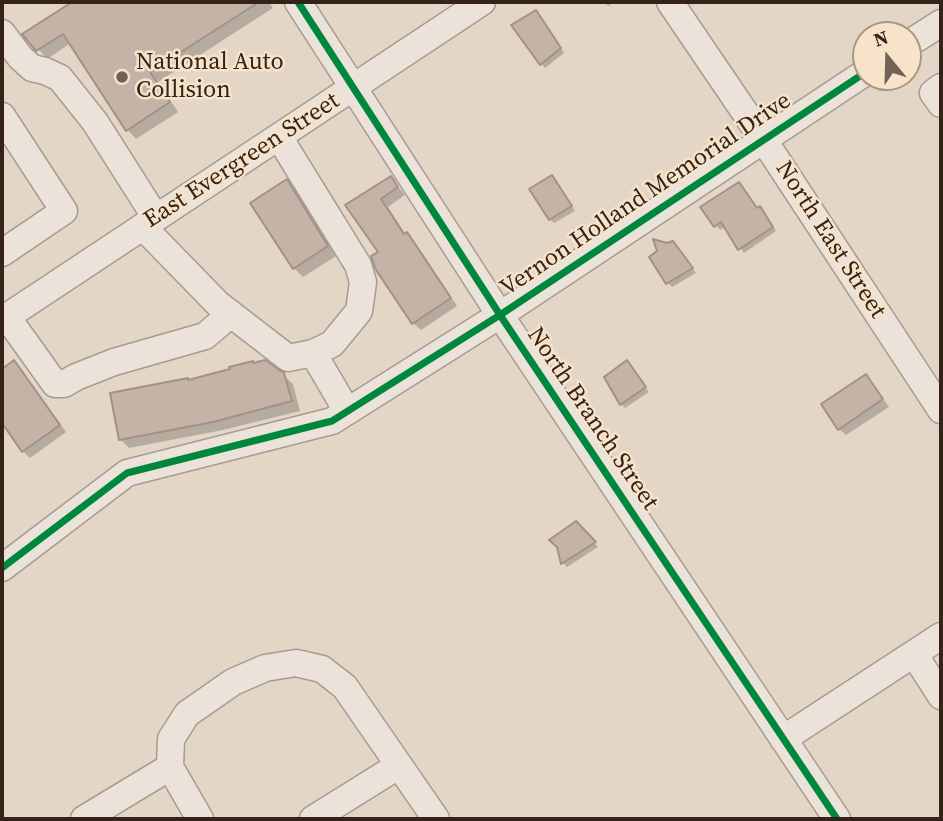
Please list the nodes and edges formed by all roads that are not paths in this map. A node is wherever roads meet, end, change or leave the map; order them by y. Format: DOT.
graph roads {
  1 [pos="298,2"];
  2 [pos="482,2"];
  3 [pos="670,2"];
  4 [pos="941,23"];
  5 [pos="2,33"];
  6 [pos="922,35"];
  7 [pos="852,81"];
  8 [pos="941,87"];
  9 [pos="353,88"];
  10 [pos="941,104"];
  11 [pos="2,116"];
  12 [pos="279,137"];
  13 [pos="763,139"];
  14 [pos="149,223"];
  15 [pos="2,253"];
  16 [pos="231,314"];
  17 [pos="500,315"];
  18 [pos="4,318"];
  19 [pos="313,353"];
  20 [pos="941,410"];
  21 [pos="347,411"];
  22 [pos="2,568"];
  23 [pos="941,636"];
  24 [pos="914,654"];
  25 [pos="941,696"];
  26 [pos="783,739"];
  27 [pos="398,766"];
  28 [pos="170,767"];
  29 [pos="84,819"];
  30 [pos="200,819"];
  31 [pos="313,819"];
  32 [pos="436,819"];
  33 [pos="837,819"];
  1 -- 9 [label="street, North Branch Street"];
  2 -- 9 [label="street, East Evergreen Street"];
  3 -- 13 [label="street, North East Street"];
  4 -- 6 [label="street"];
  5 -- 14 [label="street"];
  7 -- 13 [label="street, Vernon Holland Memorial Drive"];
  8 -- 10 [label="street"];
  9 -- 12 [label="street, East Evergreen Street"];
  9 -- 17 [label="street, North Branch Street"];
  11 -- 15 [label="street"];
  12 -- 14 [label="street, East Evergreen Street"];
  12 -- 19 [label="street"];
  13 -- 17 [label="street, Vernon Holland Memorial Drive"];
  13 -- 20 [label="street, North East Street"];
  14 -- 16 [label="street"];
  14 -- 18 [label="street, East Evergreen Street"];
  16 -- 18 [label="street"];
  16 -- 19 [label="street"];
  17 -- 21 [label="street, Vernon Holland Memorial Drive"];
  17 -- 26 [label="street, North Branch Street"];
  19 -- 21 [label="street"];
  21 -- 22 [label="street, Vernon Holland Memorial Drive"];
  23 -- 24 [label="street"];
  24 -- 25 [label="street"];
  24 -- 26 [label="street"];
  26 -- 33 [label="street, North Branch Street"];
  27 -- 28 [label="street"];
  27 -- 31 [label="street"];
  27 -- 32 [label="street"];
  28 -- 29 [label="street"];
  28 -- 30 [label="street"];
}
